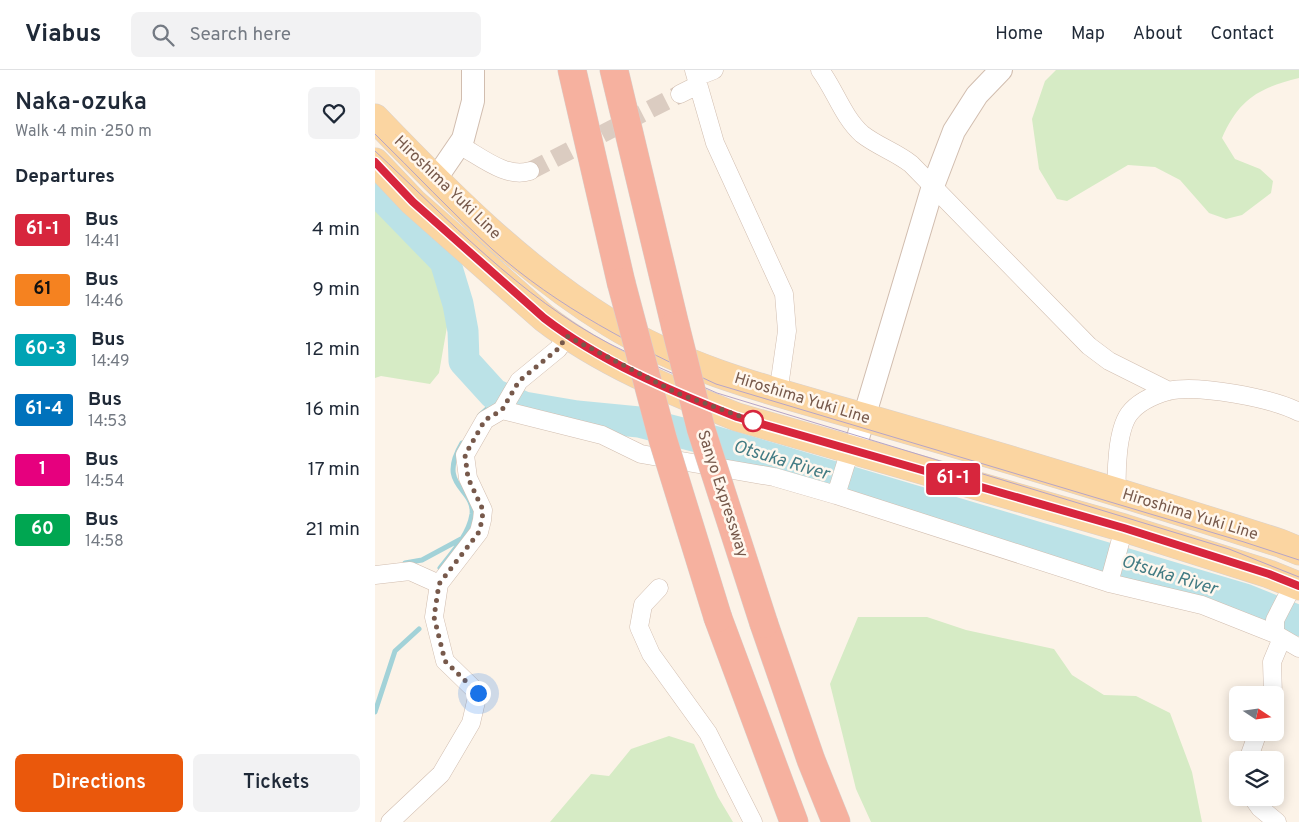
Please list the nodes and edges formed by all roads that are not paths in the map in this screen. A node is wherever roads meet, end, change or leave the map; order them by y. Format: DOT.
graph roads {
  1 [pos="473,70"];
  2 [pos="573,70"];
  3 [pos="614,70"];
  4 [pos="714,70"];
  5 [pos="820,70"];
  6 [pos="1001,70"];
  7 [pos="696,78"];
  8 [pos="680,94"];
  9 [pos="375,118"];
  10 [pos="459,145"];
  11 [pos="375,162"];
  12 [pos="530,171"];
  13 [pos="435,180"];
  14 [pos="933,186"];
  15 [pos="567,336"];
  16 [pos="1169,391"];
  17 [pos="778,394"];
  18 [pos="503,410"];
  19 [pos="1299,412"];
  20 [pos="862,417"];
  21 [pos="850,457"];
  22 [pos="837,491"];
  23 [pos="1117,492"];
  24 [pos="1122,538"];
  25 [pos="1299,551"];
  26 [pos="375,575"];
  27 [pos="1111,578"];
  28 [pos="439,584"];
  29 [pos="659,588"];
  30 [pos="1293,589"];
  31 [pos="1277,631"];
  32 [pos="1299,648"];
  33 [pos="1273,686"];
  34 [pos="1259,806"];
  35 [pos="390,822"];
  36 [pos="753,822"];
  37 [pos="794,822"];
  38 [pos="836,822"];
  39 [pos="1277,822"];
  1 -- 10 [label="street"];
  2 -- 37 [label="highway, bridge"];
  3 -- 38 [label="highway, Sanyo Expressway, bridge"];
  4 -- 7 [label="street"];
  5 -- 14 [label="street"];
  6 -- 14 [label="street"];
  7 -- 8 [label="street"];
  7 -- 17 [label="street"];
  9 -- 13 [label="main road, Hiroshima Yuki Line"];
  10 -- 12 [label="street"];
  10 -- 13 [label="street"];
  11 -- 15 [label="main road, Hiroshima Yuki Line"];
  13 -- 17 [label="main road, Hiroshima Yuki Line"];
  14 -- 16 [label="street"];
  14 -- 20 [label="street"];
  15 -- 18 [label="street"];
  15 -- 21 [label="main road, Hiroshima Yuki Line"];
  16 -- 19 [label="street"];
  16 -- 23 [label="street"];
  17 -- 20 [label="main road, Hiroshima Yuki Line"];
  18 -- 22 [label="street"];
  18 -- 28 [label="street"];
  20 -- 21 [label="street"];
  20 -- 23 [label="main road, Hiroshima Yuki Line"];
  21 -- 22 [label="street"];
  21 -- 24 [label="main road, Hiroshima Yuki Line"];
  22 -- 27 [label="street"];
  23 -- 25 [label="main road, Hiroshima Yuki Line"];
  24 -- 27 [label="street"];
  24 -- 30 [label="main road, Hiroshima Yuki Line"];
  26 -- 28 [label="street"];
  27 -- 31 [label="street"];
  28 -- 35 [label="street"];
  29 -- 36 [label="street"];
  30 -- 31 [label="street"];
  31 -- 32 [label="street"];
  31 -- 33 [label="street"];
  34 -- 39 [label="street"];
}
